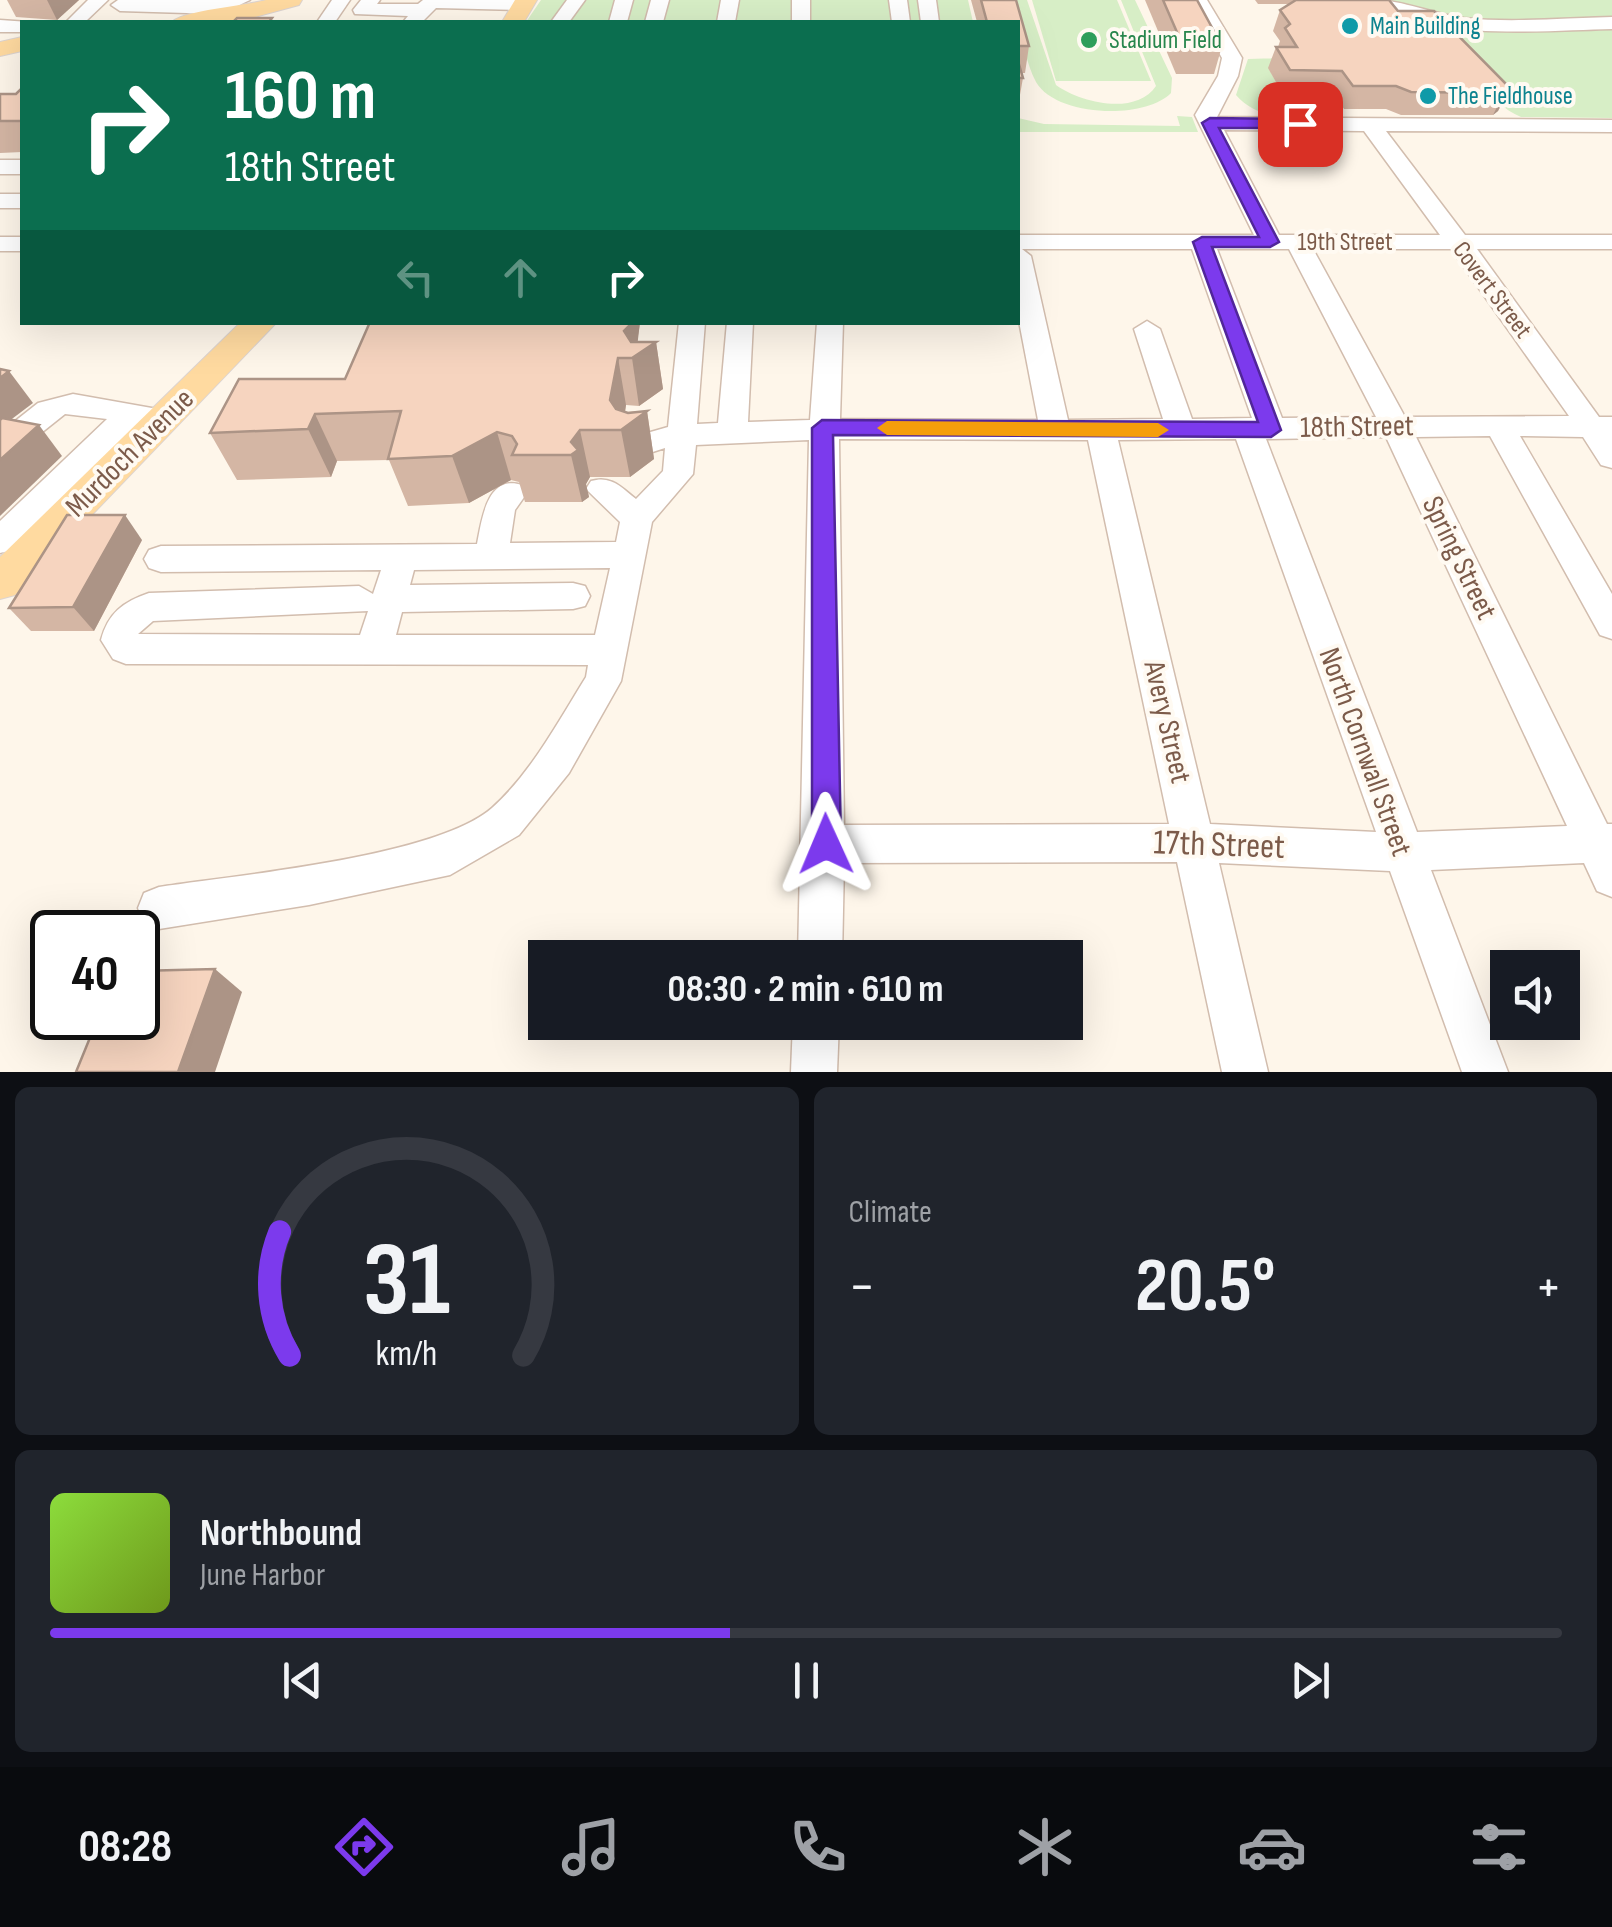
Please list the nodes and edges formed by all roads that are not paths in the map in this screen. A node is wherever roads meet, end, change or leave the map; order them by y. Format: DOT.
graph roads {
  1 [pos="15,0"];
  2 [pos="100,0"];
  3 [pos="241,0"];
  4 [pos="291,0"];
  5 [pos="371,0"];
  6 [pos="1198,0"];
  7 [pos="1382,0"];
  8 [pos="122,2"];
  9 [pos="424,9"];
  10 [pos="521,9"];
  11 [pos="0,13"];
  12 [pos="77,20"];
  13 [pos="102,20"];
  14 [pos="201,20"];
  15 [pos="1612,23"];
  16 [pos="1220,90"];
  17 [pos="1210,123"];
  18 [pos="1264,124"];
  19 [pos="1370,124"];
  20 [pos="1586,126"];
  21 [pos="1612,126"];
  22 [pos="1612,154"];
  23 [pos="1020,242"];
  24 [pos="1202,242"];
  25 [pos="1284,242"];
  26 [pos="1456,242"];
  27 [pos="1612,242"];
  28 [pos="1020,265"];
  29 [pos="258,325"];
  30 [pos="692,325"];
  31 [pos="740,325"];
  32 [pos="830,325"];
  33 [pos="1147,329"];
  34 [pos="688,371"];
  35 [pos="149,418"];
  36 [pos="684,422"];
  37 [pos="1395,425"];
  38 [pos="1499,426"];
  39 [pos="1601,426"];
  40 [pos="822,428"];
  41 [pos="1055,430"];
  42 [pos="1101,430"];
  43 [pos="1180,430"];
  44 [pos="1260,430"];
  45 [pos="732,434"];
  46 [pos="0,450"];
  47 [pos="1612,457"];
  48 [pos="602,489"];
  49 [pos="511,493"];
  50 [pos="634,537"];
  51 [pos="0,541"];
  52 [pos="491,555"];
  53 [pos="580,555"];
  54 [pos="401,557"];
  55 [pos="161,559"];
  56 [pos="0,583"];
  57 [pos="573,596"];
  58 [pos="373,600"];
  59 [pos="1612,625"];
  60 [pos="565,648"];
  61 [pos="610,650"];
  62 [pos="373,652"];
  63 [pos="1195,843"];
  64 [pos="826,844"];
  65 [pos="1400,852"];
  66 [pos="1606,854"];
  67 [pos="159,908"];
  68 [pos="821,940"];
  69 [pos="815,1040"];
  70 [pos="814,1072"];
  71 [pos="1245,1072"];
  72 [pos="1484,1072"];
  1 -- 11 [label="street"];
  2 -- 12 [label="street"];
  3 -- 8 [label="street"];
  4 -- 14 [label="main road"];
  5 -- 9 [label="street"];
  6 -- 16 [label="street"];
  7 -- 15 [label="street"];
  8 -- 13 [label="street"];
  9 -- 10 [label="street"];
  16 -- 17 [label="street"];
  16 -- 18 [label="street"];
  17 -- 18 [label="street"];
  17 -- 25 [label="street, Spring Street"];
  18 -- 19 [label="street"];
  19 -- 20 [label="street"];
  19 -- 26 [label="street, Covert Street"];
  20 -- 21 [label="street"];
  20 -- 22 [label="street"];
  23 -- 24 [label="street, 19th Street"];
  24 -- 25 [label="street, 19th Street"];
  24 -- 44 [label="street, North Cornwall Street"];
  25 -- 26 [label="street, 19th Street"];
  25 -- 37 [label="street, Spring Street"];
  26 -- 27 [label="street, 19th Street"];
  26 -- 39 [label="street, Covert Street"];
  28 -- 41 [label="street"];
  29 -- 35 [label="main road, Murdoch Avenue"];
  30 -- 34 [label="street"];
  31 -- 45 [label="street"];
  32 -- 40 [label="street"];
  33 -- 43 [label="street"];
  34 -- 36 [label="street"];
  34 -- 36 [label="street, 18th Street"];
  35 -- 46 [label="street"];
  35 -- 51 [label="street"];
  35 -- 56 [label="main road, Murdoch Avenue"];
  36 -- 45 [label="street, 18th Street"];
  36 -- 50 [label="street"];
  37 -- 38 [label="street, 18th Street"];
  37 -- 44 [label="street, 18th Street"];
  37 -- 66 [label="street, Spring Street"];
  38 -- 39 [label="street, 18th Street"];
  38 -- 59 [label="street"];
  39 -- 47 [label="street, Covert Street"];
  40 -- 41 [label="street, 18th Street"];
  40 -- 45 [label="street, 18th Street"];
  40 -- 64 [label="street"];
  41 -- 42 [label="street, 18th Street"];
  42 -- 43 [label="street, 18th Street"];
  42 -- 63 [label="street, Avery Street"];
  43 -- 44 [label="street, 18th Street"];
  44 -- 65 [label="street, North Cornwall Street"];
  48 -- 50 [label="street"];
  49 -- 52 [label="street"];
  50 -- 53 [label="street"];
  50 -- 61 [label="street"];
  52 -- 53 [label="street"];
  52 -- 54 [label="street"];
  53 -- 57 [label="street"];
  54 -- 55 [label="street"];
  54 -- 58 [label="street"];
  57 -- 58 [label="street"];
  57 -- 60 [label="street"];
  58 -- 62 [label="street"];
  58 -- 62 [label="street"];
  60 -- 61 [label="street"];
  60 -- 62 [label="street"];
  61 -- 67 [label="street"];
  63 -- 64 [label="street, 17th Street"];
  63 -- 65 [label="street, 17th Street"];
  63 -- 71 [label="street, Avery Street"];
  64 -- 68 [label="street"];
  65 -- 66 [label="street, 17th Street"];
  65 -- 72 [label="street, North Cornwall Street"];
  69 -- 70 [label="street"];
}
